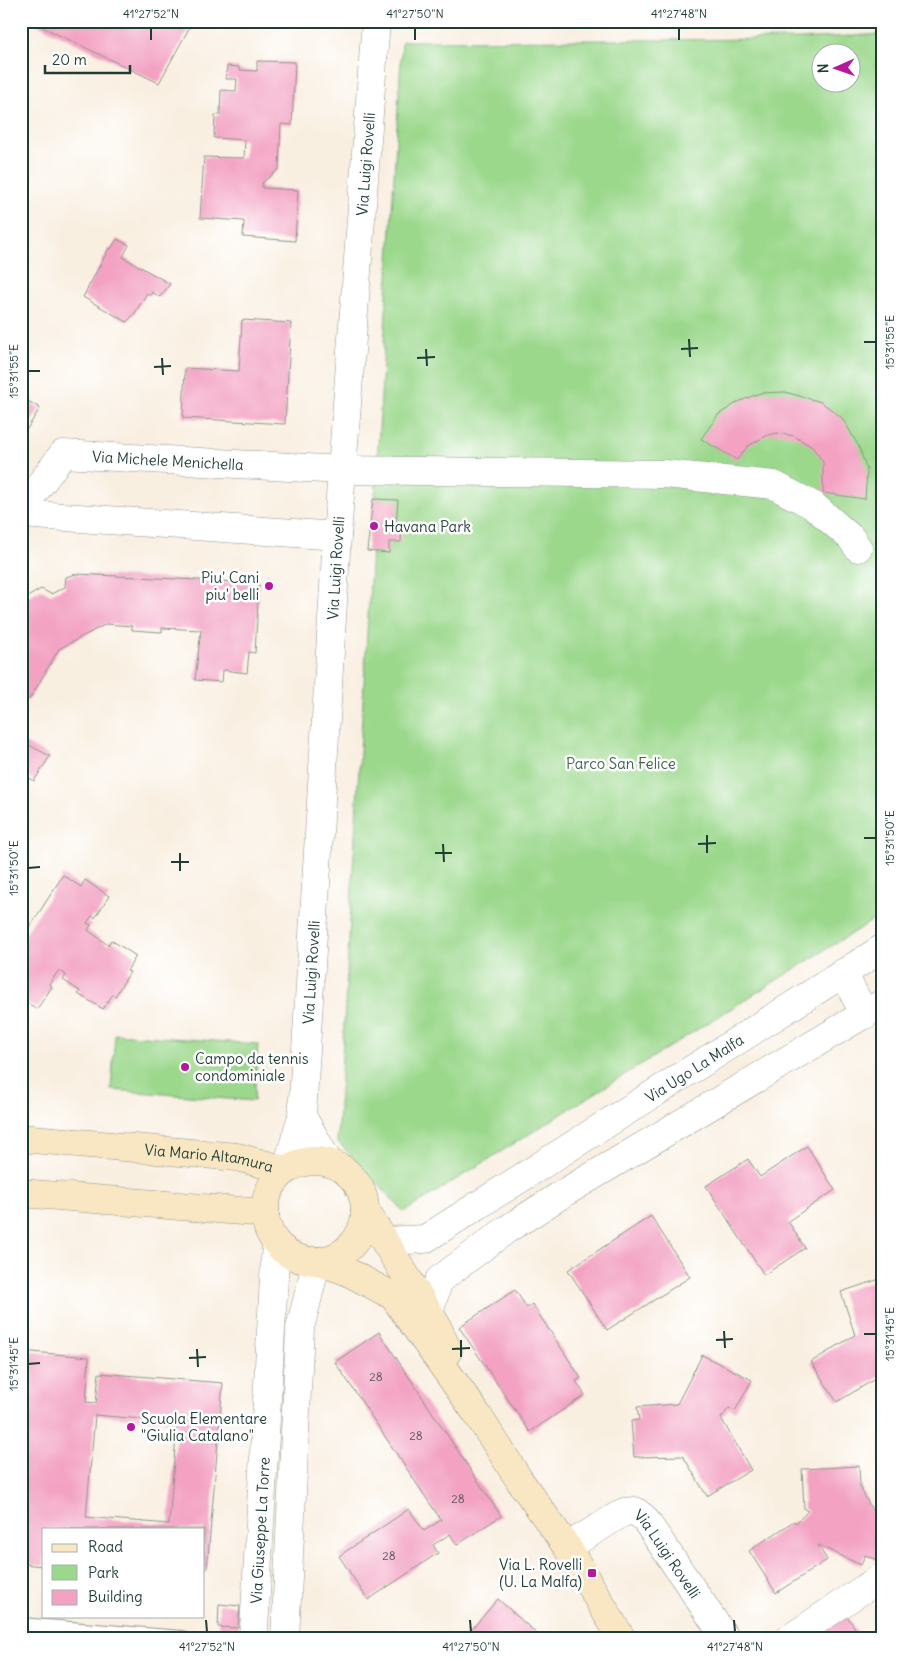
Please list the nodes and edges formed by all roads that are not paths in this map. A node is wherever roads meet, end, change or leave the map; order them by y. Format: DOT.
graph roads {
  1 [pos="376,21"];
  2 [pos="342,470"];
  3 [pos="21,512"];
  4 [pos="337,536"];
  5 [pos="858,548"];
  6 [pos="883,948"];
  7 [pos="843,973"];
  8 [pos="874,1009"];
  9 [pos="302,1116"];
  10 [pos="21,1138"];
  11 [pos="546,1162"];
  12 [pos="329,1163"];
  13 [pos="286,1170"];
  14 [pos="21,1193"];
  15 [pos="564,1193"];
  16 [pos="365,1210"];
  17 [pos="265,1214"];
  18 [pos="385,1241"];
  19 [pos="276,1243"];
  20 [pos="317,1261"];
  21 [pos="429,1312"];
  22 [pos="477,1414"];
  23 [pos="567,1547"];
  24 [pos="883,1576"];
  25 [pos="21,1626"];
  26 [pos="182,1639"];
  27 [pos="252,1639"];
  28 [pos="285,1639"];
  29 [pos="622,1639"];
  30 [pos="726,1639"];
  31 [pos="789,1639"];
  1 -- 2 [label="street, Via Luigi Rovelli"];
  2 -- 3 [label="street, Via Michele Menichella"];
  2 -- 4 [label="street, Via Luigi Rovelli"];
  2 -- 5 [label="street"];
  3 -- 4 [label="street, Via Michele Menichella"];
  4 -- 9 [label="street, Via Luigi Rovelli"];
  6 -- 7 [label="street, Via Ugo La Malfa"];
  7 -- 8 [label="street"];
  7 -- 11 [label="street, Via Ugo La Malfa"];
  8 -- 15 [label="street"];
  9 -- 12 [label="street"];
  9 -- 13 [label="street, Via Mario Altamura"];
  10 -- 13 [label="street, Via Mario Altamura"];
  11 -- 15 [label="street"];
  11 -- 18 [label="street, Via Ugo La Malfa"];
  12 -- 13 [label="street"];
  12 -- 16 [label="street"];
  13 -- 17 [label="street"];
  14 -- 17 [label="street"];
  15 -- 21 [label="street"];
  16 -- 18 [label="street"];
  16 -- 20 [label="street"];
  17 -- 19 [label="street"];
  18 -- 21 [label="street"];
  19 -- 20 [label="street"];
  19 -- 27 [label="street, Via Giuseppe La Torre"];
  20 -- 22 [label="street"];
  20 -- 28 [label="street, Via Giuseppe La Torre"];
  21 -- 22 [label="street"];
  22 -- 23 [label="street"];
  23 -- 29 [label="street"];
  23 -- 30 [label="street, Via Luigi Rovelli"];
  24 -- 31 [label="street"];
  25 -- 26 [label="lane"];
}
